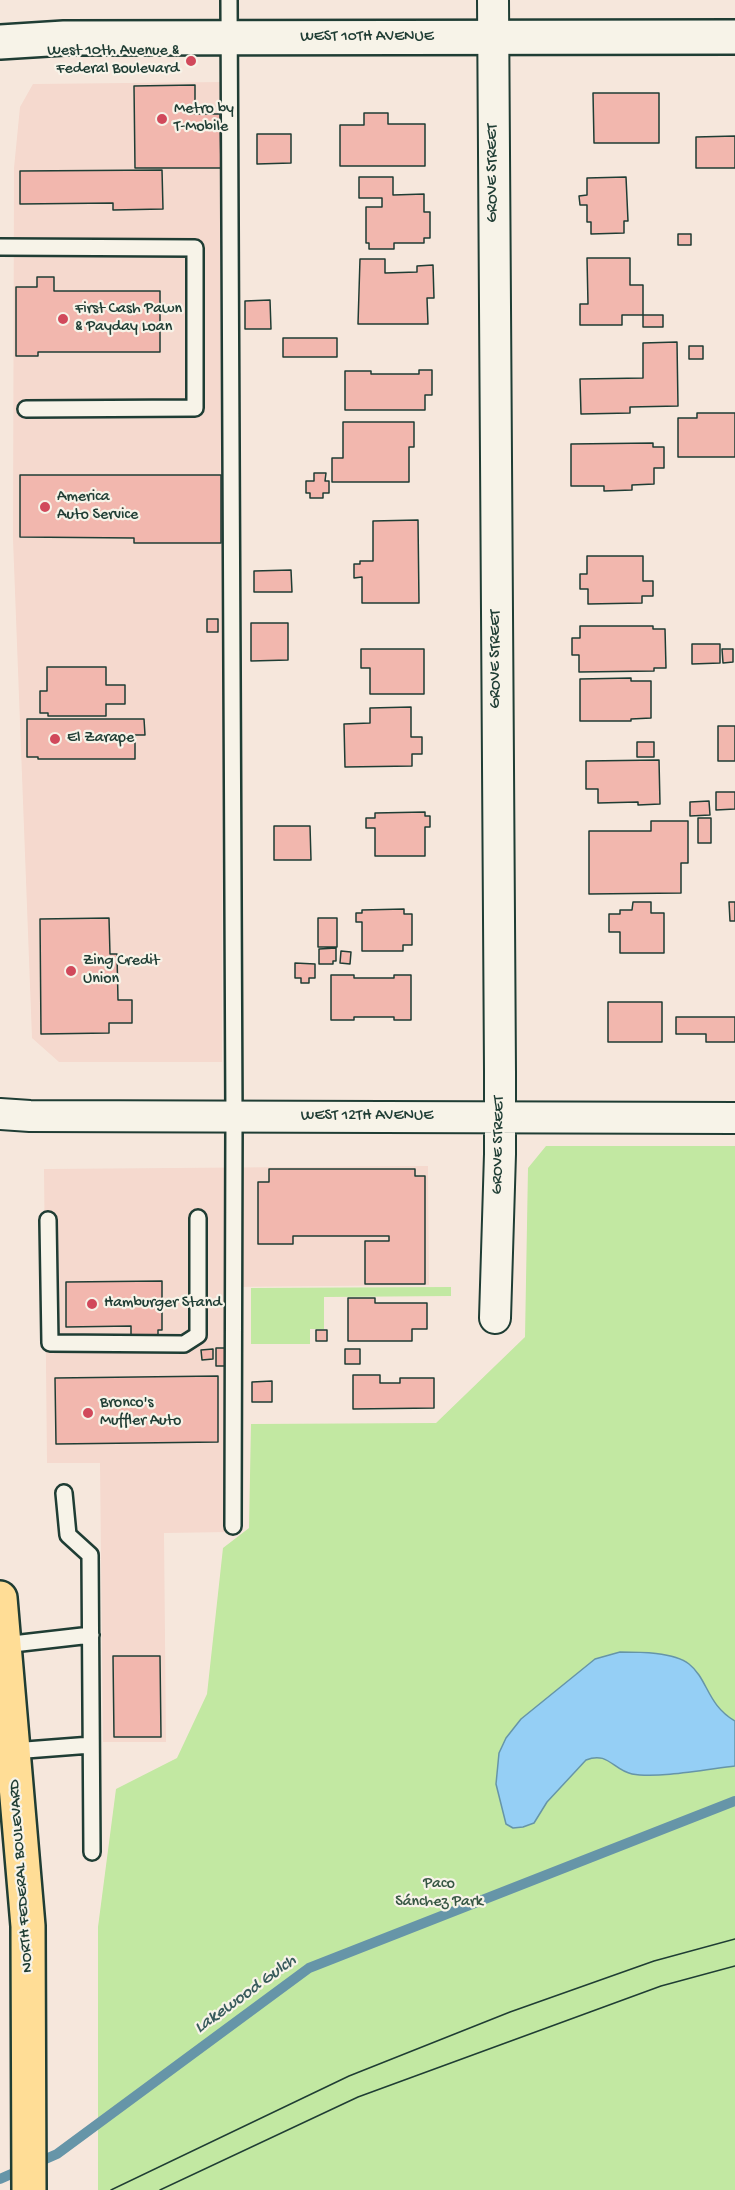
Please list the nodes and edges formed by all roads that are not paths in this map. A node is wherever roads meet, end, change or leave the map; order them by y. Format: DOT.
graph roads {
  1 [pos="229,0"];
  2 [pos="493,0"];
  3 [pos="735,37"];
  4 [pos="229,38"];
  5 [pos="493,38"];
  6 [pos="0,42"];
  7 [pos="0,248"];
  8 [pos="26,409"];
  9 [pos="0,1113"];
  10 [pos="234,1117"];
  11 [pos="499,1117"];
  12 [pos="735,1118"];
  13 [pos="198,1218"];
  14 [pos="48,1220"];
  15 [pos="495,1318"];
  16 [pos="64,1493"];
  17 [pos="233,1526"];
  18 [pos="0,1598"];
  19 [pos="91,1635"];
  20 [pos="2,1645"];
  21 [pos="91,1744"];
  22 [pos="13,1750"];
  23 [pos="92,1852"];
  24 [pos="29,2190"];
  1 -- 4 [label="lane"];
  2 -- 5 [label="street, GROVE STREET"];
  3 -- 5 [label="street, WEST 10TH AVENUE"];
  4 -- 5 [label="street, WEST 10TH AVENUE"];
  4 -- 6 [label="street, WEST 10TH AVENUE"];
  4 -- 10 [label="lane"];
  5 -- 11 [label="street, GROVE STREET"];
  7 -- 8 [label="lane"];
  9 -- 10 [label="street, WEST 12TH AVENUE"];
  10 -- 11 [label="street, WEST 12TH AVENUE"];
  10 -- 17 [label="lane"];
  11 -- 12 [label="street, WEST 12TH AVENUE"];
  11 -- 15 [label="street, GROVE STREET"];
  13 -- 14 [label="lane"];
  16 -- 19 [label="lane"];
  18 -- 20 [label="main road, NORTH FEDERAL BOULEVARD"];
  19 -- 20 [label="lane"];
  19 -- 21 [label="lane"];
  20 -- 22 [label="main road, NORTH FEDERAL BOULEVARD"];
  21 -- 22 [label="lane"];
  21 -- 23 [label="lane"];
  22 -- 24 [label="main road, NORTH FEDERAL BOULEVARD"];
}
